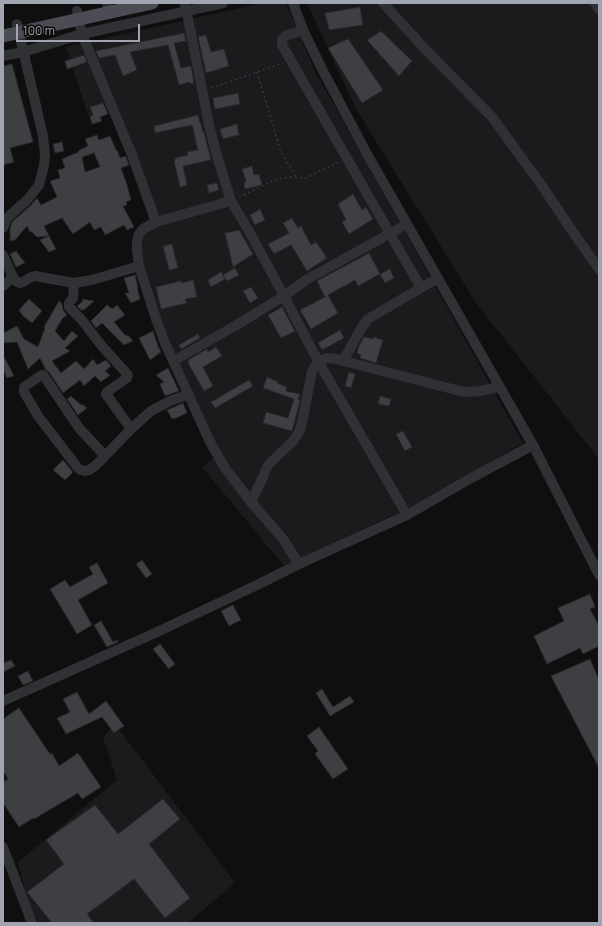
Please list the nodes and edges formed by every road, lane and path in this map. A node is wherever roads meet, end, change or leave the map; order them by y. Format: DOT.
graph roads {
  1 [pos="109,3"];
  2 [pos="152,3"];
  3 [pos="223,3"];
  4 [pos="293,3"];
  5 [pos="383,3"];
  6 [pos="596,3"];
  7 [pos="186,7"];
  8 [pos="599,9"];
  9 [pos="78,15"];
  10 [pos="3,27"];
  11 [pos="18,29"];
  12 [pos="303,30"];
  13 [pos="82,34"];
  14 [pos="3,36"];
  15 [pos="23,52"];
  16 [pos="3,56"];
  17 [pos="291,61"];
  18 [pos="257,72"];
  19 [pos="203,91"];
  20 [pos="346,158"];
  21 [pos="296,178"];
  22 [pos="231,201"];
  23 [pos="156,222"];
  24 [pos="407,224"];
  25 [pos="3,228"];
  26 [pos="390,234"];
  27 [pos="3,254"];
  28 [pos="139,266"];
  29 [pos="599,269"];
  30 [pos="13,277"];
  31 [pos="438,278"];
  32 [pos="74,283"];
  33 [pos="3,286"];
  34 [pos="421,288"];
  35 [pos="284,296"];
  36 [pos="173,361"];
  37 [pos="318,361"];
  38 [pos="343,361"];
  39 [pos="499,387"];
  40 [pos="189,394"];
  41 [pos="132,429"];
  42 [pos="533,446"];
  43 [pos="105,456"];
  44 [pos="251,502"];
  45 [pos="407,515"];
  46 [pos="299,564"];
  47 [pos="599,575"];
  48 [pos="3,701"];
  49 [pos="3,847"];
  50 [pos="32,923"];
  1 -- 9 [label="main road"];
  2 -- 9 [label="main road"];
  3 -- 7 [label="street"];
  4 -- 12 [label="street"];
  5 -- 29 [label="street"];
  6 -- 8 [label="street"];
  7 -- 13 [label="street"];
  7 -- 19 [label="street"];
  9 -- 11 [label="main road"];
  9 -- 13 [label="street"];
  10 -- 11 [label="main road"];
  11 -- 14 [label="main road"];
  11 -- 15 [label="street"];
  12 -- 17 [label="street"];
  12 -- 24 [label="street"];
  13 -- 15 [label="street"];
  13 -- 23 [label="street"];
  15 -- 16 [label="street"];
  15 -- 25 [label="street"];
  17 -- 18 [label="path"];
  17 -- 20 [label="street"];
  18 -- 19 [label="path"];
  18 -- 21 [label="path"];
  19 -- 22 [label="street"];
  20 -- 21 [label="path"];
  20 -- 26 [label="street"];
  21 -- 22 [label="path"];
  22 -- 23 [label="street"];
  22 -- 35 [label="street"];
  23 -- 28 [label="street"];
  24 -- 26 [label="street"];
  24 -- 31 [label="street"];
  26 -- 34 [label="street"];
  26 -- 35 [label="street"];
  27 -- 30 [label="street"];
  28 -- 32 [label="street"];
  28 -- 36 [label="street"];
  30 -- 32 [label="street"];
  30 -- 33 [label="street"];
  31 -- 34 [label="street"];
  31 -- 39 [label="street"];
  32 -- 41 [label="street"];
  34 -- 38 [label="street"];
  35 -- 36 [label="street"];
  35 -- 37 [label="street"];
  36 -- 40 [label="street"];
  37 -- 38 [label="street"];
  37 -- 44 [label="street"];
  37 -- 45 [label="street"];
  38 -- 39 [label="street"];
  39 -- 42 [label="street"];
  40 -- 41 [label="street"];
  40 -- 44 [label="street"];
  41 -- 43 [label="street"];
  42 -- 45 [label="street"];
  42 -- 47 [label="street"];
  43 -- 43 [label="street"];
  44 -- 46 [label="street"];
  45 -- 46 [label="street"];
  46 -- 48 [label="street"];
  49 -- 50 [label="street"];
}
